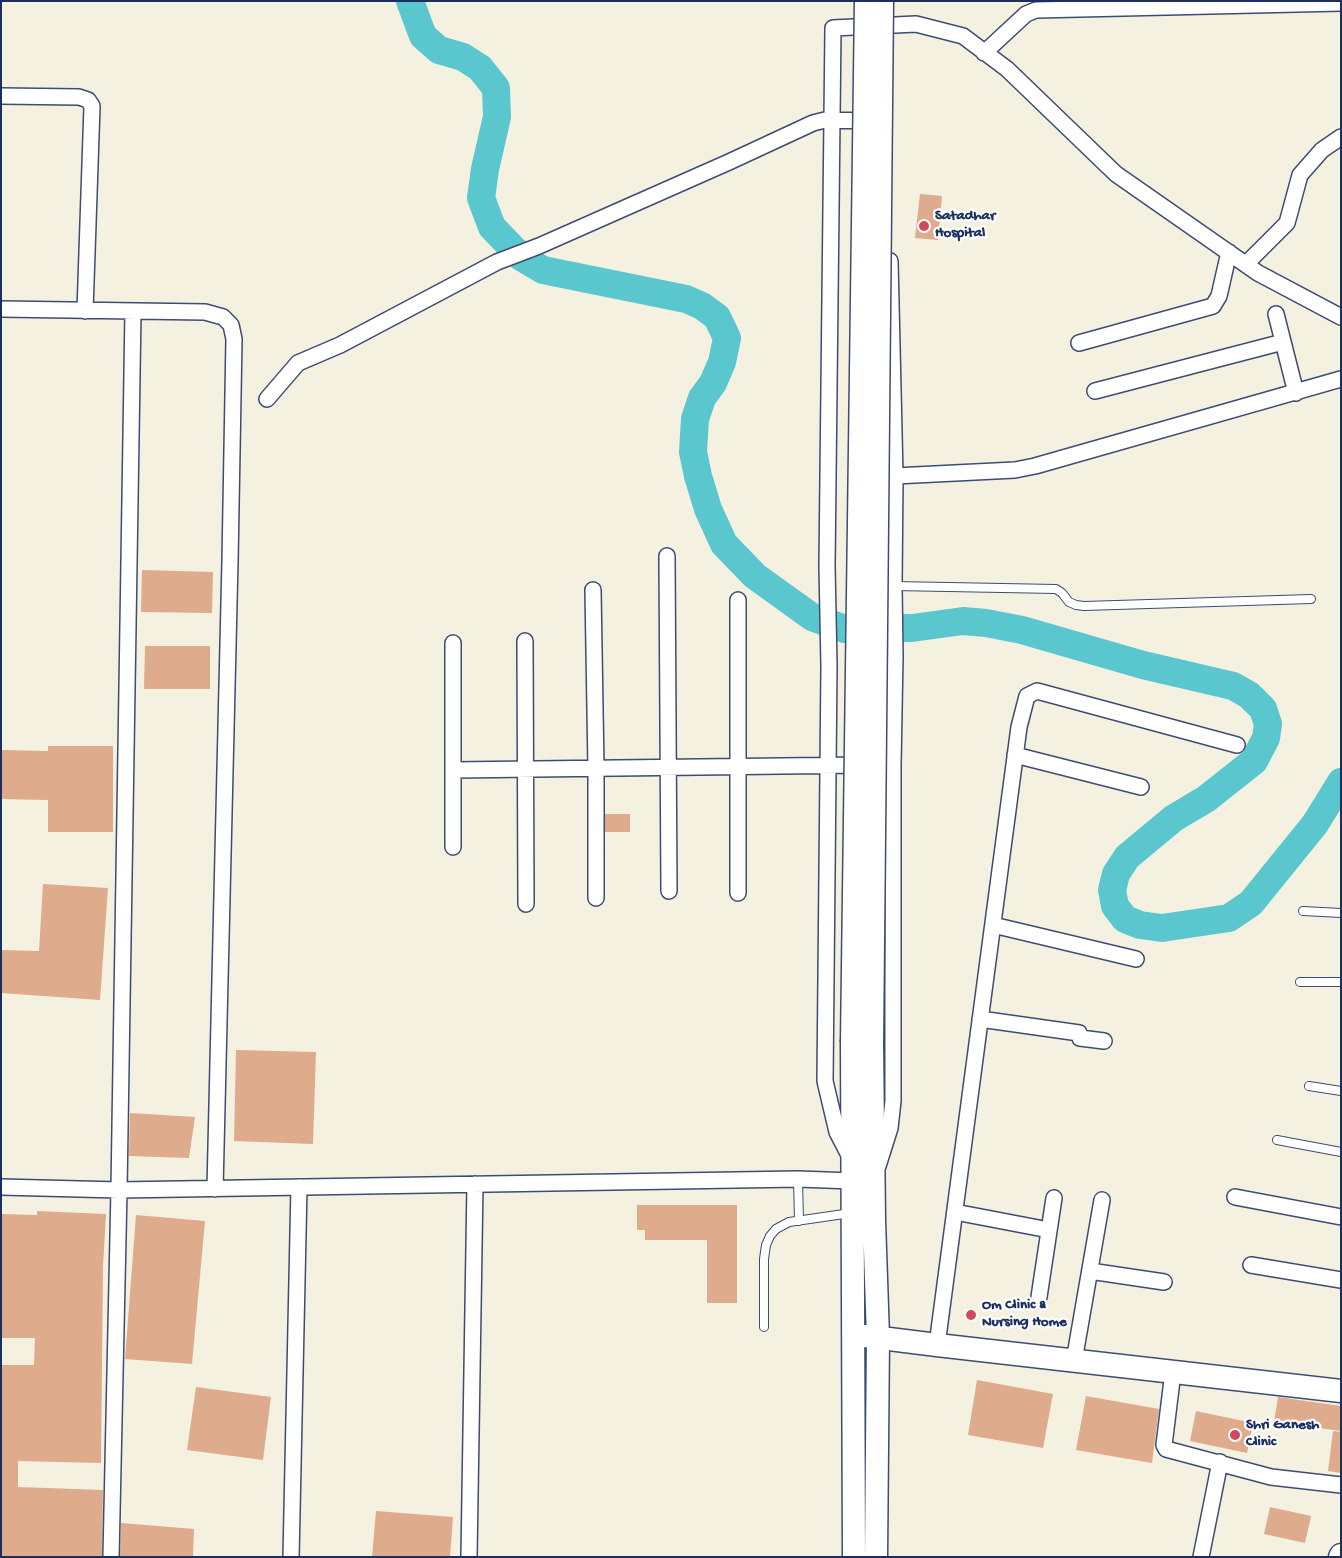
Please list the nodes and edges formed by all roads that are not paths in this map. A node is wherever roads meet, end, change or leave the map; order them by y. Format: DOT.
graph roads {
  1 [pos="866,1"];
  2 [pos="882,1"];
  3 [pos="1341,3"];
  4 [pos="888,26"];
  5 [pos="984,53"];
  6 [pos="1,96"];
  7 [pos="832,120"];
  8 [pos="887,121"];
  9 [pos="1341,137"];
  10 [pos="1229,252"];
  11 [pos="1246,264"];
  12 [pos="1,309"];
  13 [pos="85,311"];
  14 [pos="133,311"];
  15 [pos="1276,314"];
  16 [pos="1341,317"];
  17 [pos="1283,342"];
  18 [pos="1079,343"];
  19 [pos="1341,379"];
  20 [pos="1095,391"];
  21 [pos="1296,393"];
  22 [pos="267,399"];
  23 [pos="895,476"];
  24 [pos="668,556"];
  25 [pos="593,590"];
  26 [pos="894,590"];
  27 [pos="1311,599"];
  28 [pos="738,600"];
  29 [pos="525,641"];
  30 [pos="453,644"];
  31 [pos="1236,745"];
  32 [pos="1015,755"];
  33 [pos="893,765"];
  34 [pos="828,766"];
  35 [pos="738,767"];
  36 [pos="668,768"];
  37 [pos="596,769"];
  38 [pos="453,770"];
  39 [pos="526,770"];
  40 [pos="1141,787"];
  41 [pos="453,847"];
  42 [pos="668,891"];
  43 [pos="738,893"];
  44 [pos="596,898"];
  45 [pos="526,904"];
  46 [pos="1304,911"];
  47 [pos="1341,913"];
  48 [pos="993,925"];
  49 [pos="1136,958"];
  50 [pos="1300,982"];
  51 [pos="1341,982"];
  52 [pos="980,1019"];
  53 [pos="1104,1041"];
  54 [pos="862,1043"];
  55 [pos="1309,1086"];
  56 [pos="1341,1091"];
  57 [pos="1277,1140"];
  58 [pos="1341,1152"];
  59 [pos="860,1174"];
  60 [pos="798,1179"];
  61 [pos="475,1184"];
  62 [pos="1,1187"];
  63 [pos="299,1187"];
  64 [pos="215,1189"];
  65 [pos="119,1190"];
  66 [pos="1235,1197"];
  67 [pos="1054,1198"];
  68 [pos="1102,1200"];
  69 [pos="853,1212"];
  70 [pos="955,1212"];
  71 [pos="1341,1217"];
  72 [pos="799,1221"];
  73 [pos="1049,1230"];
  74 [pos="1251,1265"];
  75 [pos="1090,1271"];
  76 [pos="1341,1280"];
  77 [pos="1164,1282"];
  78 [pos="1039,1297"];
  79 [pos="764,1326"];
  80 [pos="853,1335"];
  81 [pos="878,1337"];
  82 [pos="937,1346"];
  83 [pos="1074,1361"];
  84 [pos="1172,1372"];
  85 [pos="1341,1391"];
  86 [pos="1220,1462"];
  87 [pos="1341,1485"];
  88 [pos="111,1557"];
  89 [pos="291,1557"];
  90 [pos="468,1557"];
  91 [pos="854,1557"];
  92 [pos="876,1557"];
  93 [pos="1201,1557"];
  1 -- 54 [label="main road, bridge"];
  2 -- 54 [label="main road, bridge"];
  3 -- 5 [label="street"];
  4 -- 5 [label="street"];
  4 -- 7 [label="street"];
  4 -- 8 [label="street"];
  5 -- 10 [label="street"];
  6 -- 13 [label="street"];
  7 -- 8 [label="street"];
  7 -- 22 [label="street"];
  7 -- 34 [label="street"];
  8 -- 23 [label="street"];
  9 -- 11 [label="street"];
  10 -- 11 [label="street"];
  10 -- 18 [label="street"];
  11 -- 16 [label="street"];
  12 -- 13 [label="street"];
  13 -- 14 [label="street"];
  14 -- 64 [label="street"];
  14 -- 65 [label="street"];
  15 -- 17 [label="street"];
  17 -- 20 [label="street"];
  17 -- 21 [label="street"];
  19 -- 21 [label="street"];
  21 -- 23 [label="street"];
  23 -- 26 [label="street"];
  24 -- 36 [label="street"];
  25 -- 37 [label="street"];
  26 -- 27 [label="lane"];
  26 -- 33 [label="street"];
  28 -- 35 [label="street"];
  29 -- 39 [label="street"];
  30 -- 38 [label="street"];
  31 -- 32 [label="street"];
  32 -- 40 [label="street"];
  32 -- 48 [label="street"];
  33 -- 34 [label="street"];
  33 -- 59 [label="street"];
  34 -- 35 [label="street"];
  34 -- 59 [label="street"];
  35 -- 36 [label="street"];
  35 -- 43 [label="street"];
  36 -- 37 [label="street"];
  36 -- 42 [label="street"];
  37 -- 39 [label="street"];
  37 -- 44 [label="street"];
  38 -- 39 [label="street"];
  38 -- 41 [label="street"];
  39 -- 45 [label="street"];
  46 -- 47 [label="lane"];
  48 -- 49 [label="street"];
  48 -- 52 [label="street"];
  50 -- 51 [label="lane"];
  52 -- 53 [label="street"];
  52 -- 70 [label="street"];
  54 -- 59 [label="main road"];
  55 -- 56 [label="lane"];
  57 -- 58 [label="lane"];
  59 -- 60 [label="street"];
  59 -- 69 [label="main road"];
  59 -- 81 [label="main road"];
  60 -- 61 [label="street"];
  60 -- 72 [label="lane"];
  61 -- 63 [label="street"];
  61 -- 90 [label="street"];
  62 -- 65 [label="street"];
  63 -- 64 [label="street"];
  63 -- 89 [label="street"];
  64 -- 65 [label="street"];
  65 -- 88 [label="street"];
  66 -- 71 [label="street"];
  67 -- 73 [label="street"];
  68 -- 75 [label="street"];
  69 -- 72 [label="lane"];
  69 -- 80 [label="main road"];
  70 -- 73 [label="street"];
  70 -- 82 [label="street"];
  72 -- 79 [label="lane"];
  73 -- 78 [label="street"];
  74 -- 76 [label="street"];
  75 -- 77 [label="street"];
  75 -- 83 [label="street"];
  80 -- 81 [label="main road"];
  80 -- 91 [label="main road"];
  81 -- 82 [label="main road"];
  81 -- 92 [label="main road"];
  82 -- 83 [label="main road"];
  83 -- 84 [label="main road"];
  84 -- 85 [label="main road"];
  84 -- 86 [label="street"];
  86 -- 87 [label="street"];
  86 -- 93 [label="street"];
}
